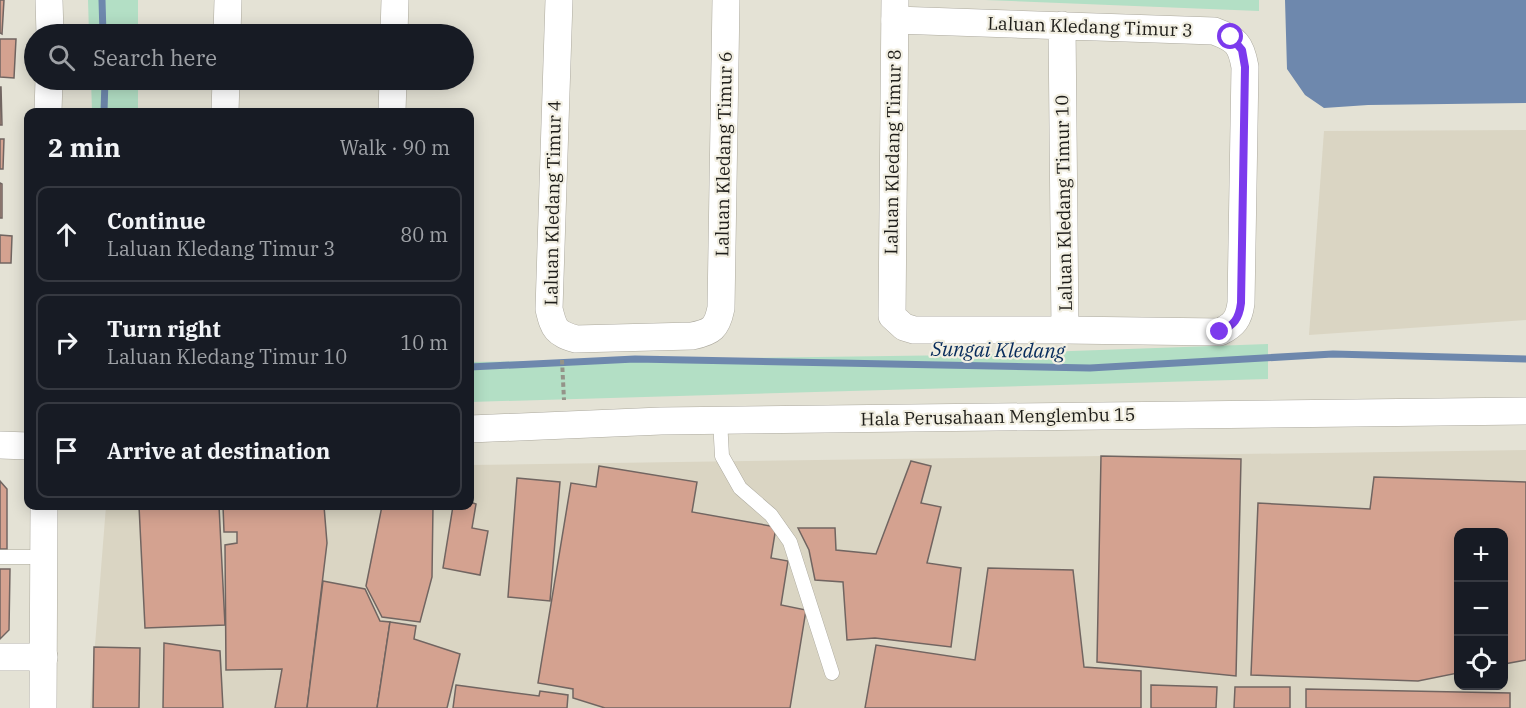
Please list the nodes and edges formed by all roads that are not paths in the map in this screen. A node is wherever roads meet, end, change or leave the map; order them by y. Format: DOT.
graph roads {
  1 [pos="50,0"];
  2 [pos="228,0"];
  3 [pos="395,0"];
  4 [pos="559,0"];
  5 [pos="726,0"];
  6 [pos="895,10"];
  7 [pos="50,24"];
  8 [pos="227,24"];
  9 [pos="394,24"];
  10 [pos="1062,26"];
  11 [pos="49,90"];
  12 [pos="226,90"];
  13 [pos="393,90"];
  14 [pos="48,108"];
  15 [pos="225,108"];
  16 [pos="392,108"];
  17 [pos="1241,303"];
  18 [pos="721,308"];
  19 [pos="1065,330"];
  20 [pos="1526,411"];
  21 [pos="720,420"];
  22 [pos="474,429"];
  23 [pos="0,446"];
  24 [pos="24,446"];
  25 [pos="44,510"];
  26 [pos="0,557"];
  27 [pos="44,557"];
  28 [pos="0,657"];
  29 [pos="44,657"];
  30 [pos="832,673"];
  31 [pos="43,708"];
  1 -- 7 [label="street"];
  2 -- 8 [label="street"];
  3 -- 9 [label="street"];
  4 -- 18 [label="street, Laluan Kledang Timur 4"];
  5 -- 18 [label="street, Laluan Kledang Timur 6"];
  6 -- 10 [label="street, Laluan Kledang Timur 3"];
  6 -- 19 [label="street, Laluan Kledang Timur 8"];
  10 -- 17 [label="street, Laluan Kledang Timur 3"];
  10 -- 19 [label="street, Laluan Kledang Timur 10"];
  11 -- 14 [label="street"];
  12 -- 15 [label="street"];
  13 -- 16 [label="street"];
  17 -- 19 [label="street, Laluan Kledang Timur 10"];
  20 -- 21 [label="street, Hala Perusahaan Menglembu 15"];
  21 -- 22 [label="street, Hala Perusahaan Menglembu 15"];
  21 -- 30 [label="lane"];
  23 -- 24 [label="street"];
  25 -- 27 [label="street"];
  26 -- 27 [label="lane"];
  27 -- 29 [label="street"];
  28 -- 29 [label="street"];
  29 -- 31 [label="street"];
}
